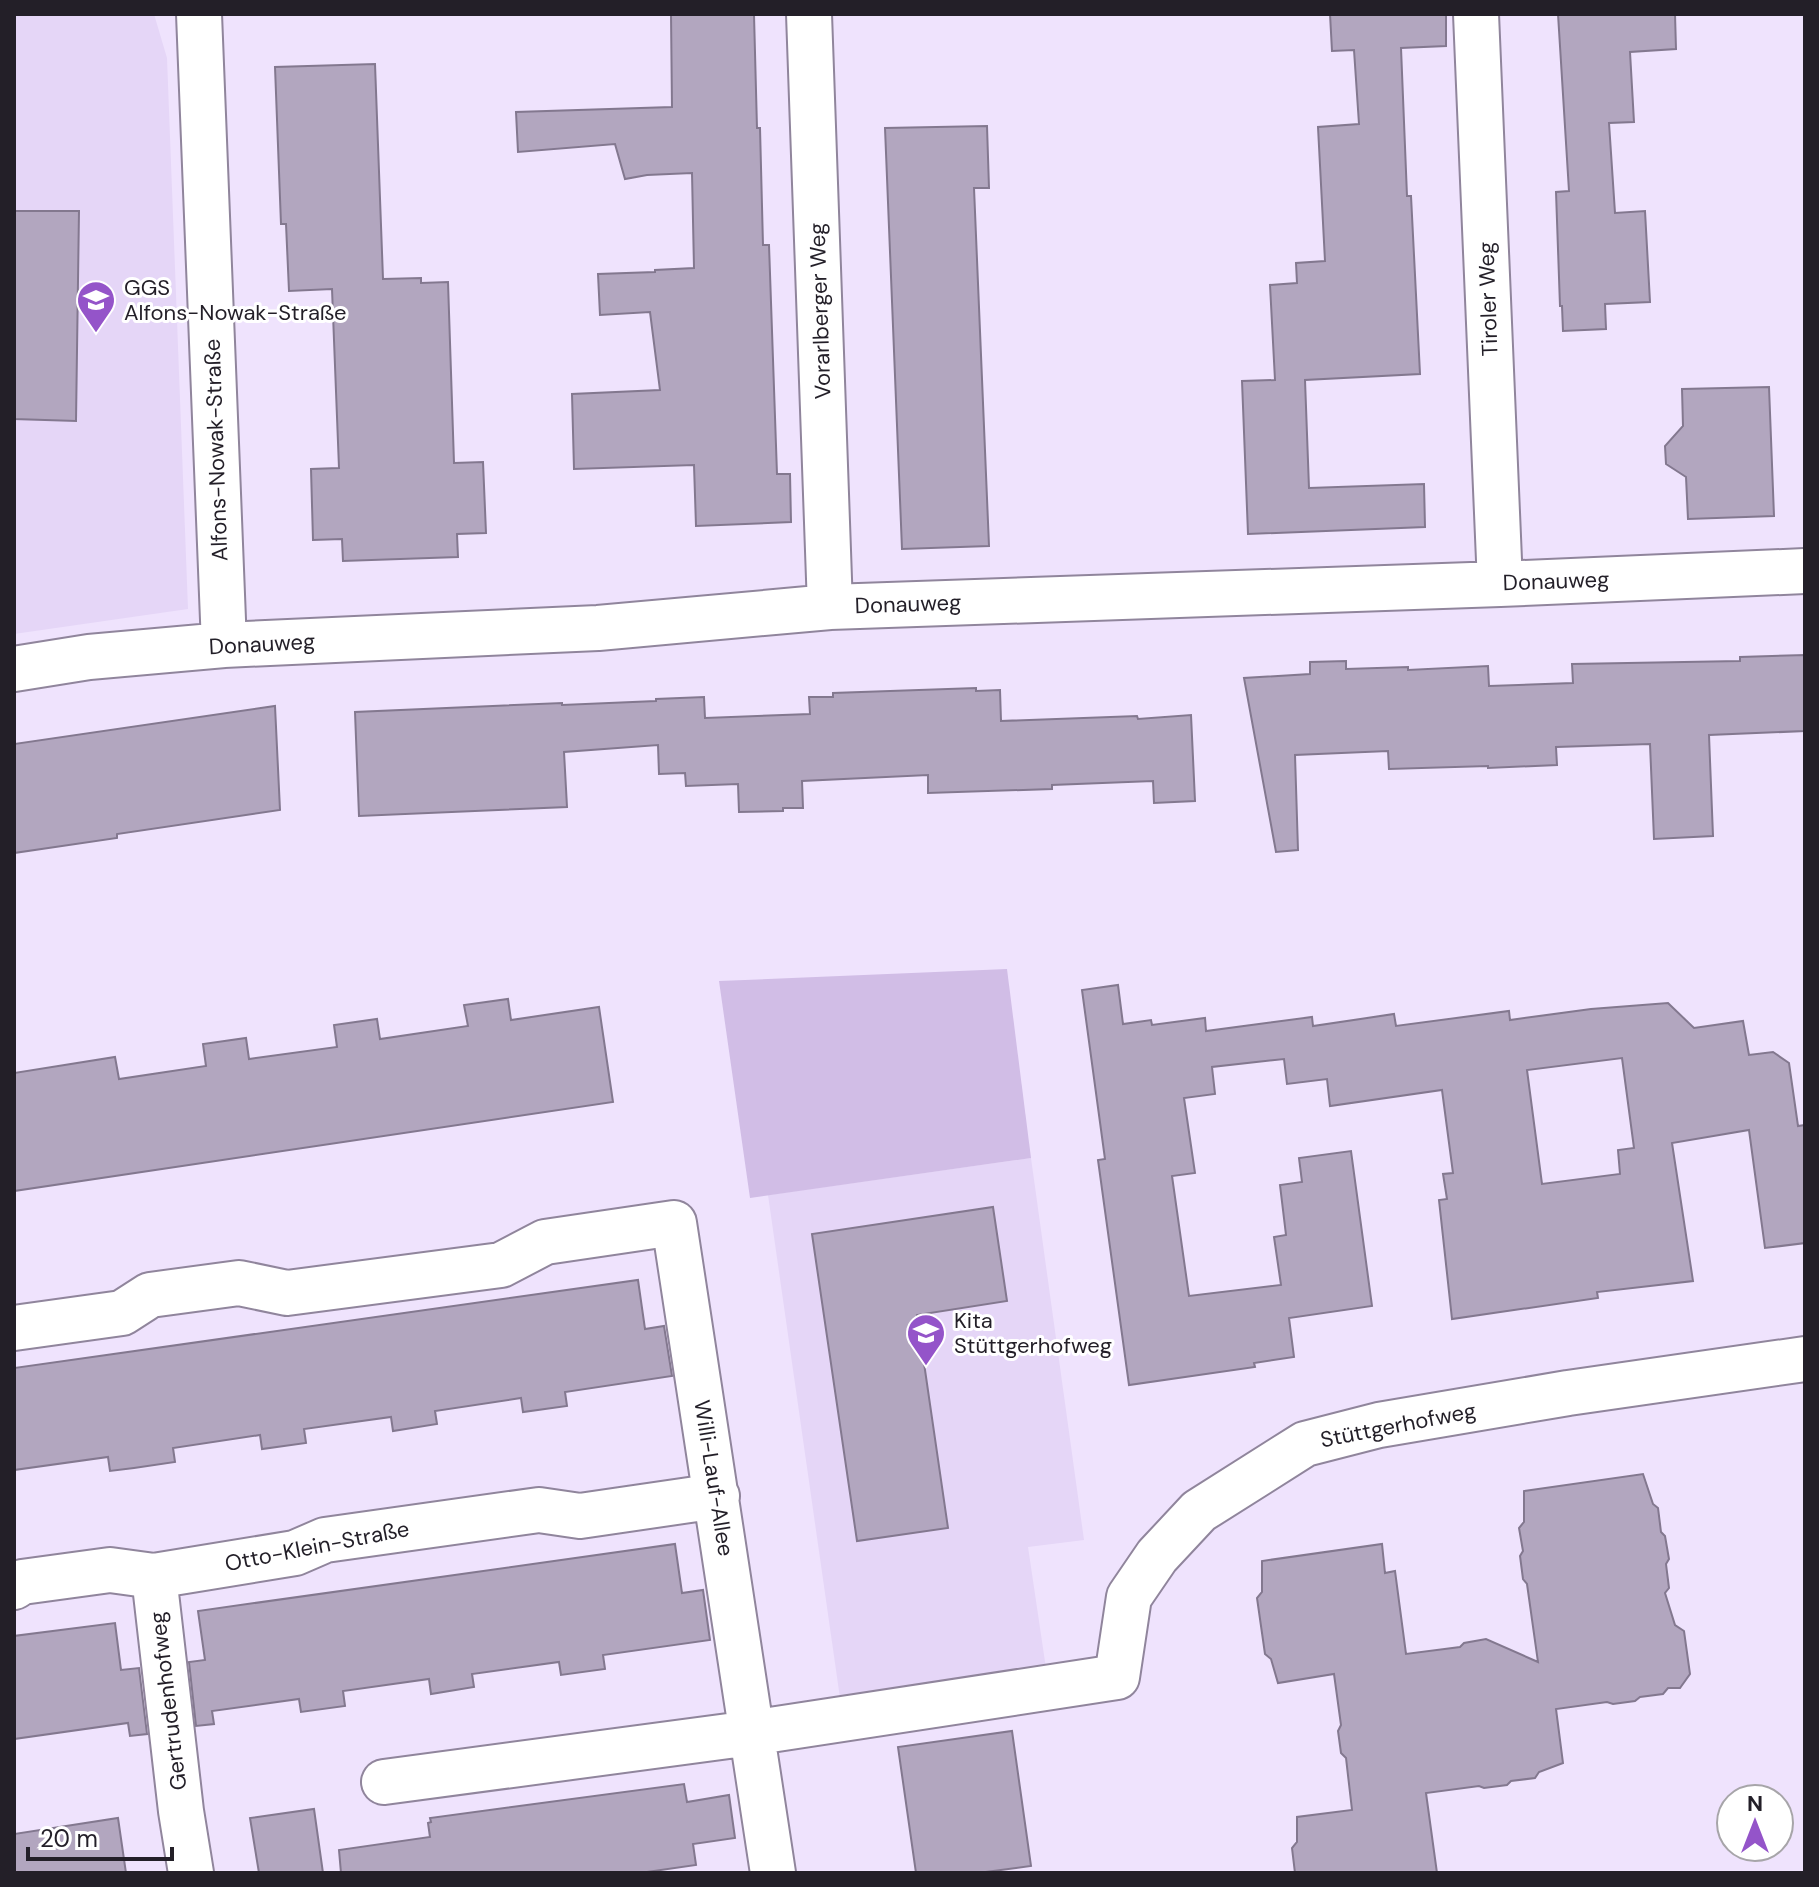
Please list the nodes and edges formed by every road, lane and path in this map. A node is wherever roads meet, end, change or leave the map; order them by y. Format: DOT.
graph roads {
  1 [pos="199,14"];
  2 [pos="809,14"];
  3 [pos="1476,14"];
  4 [pos="1805,571"];
  5 [pos="1500,584"];
  6 [pos="830,607"];
  7 [pos="224,645"];
  8 [pos="14,669"];
  9 [pos="14,1328"];
  10 [pos="1805,1359"];
  11 [pos="717,1496"];
  12 [pos="154,1576"];
  13 [pos="14,1587"];
  14 [pos="751,1733"];
  15 [pos="384,1782"];
  16 [pos="191,1873"];
  17 [pos="773,1873"];
  1 -- 7 [label="street, Alfons-Nowak-Straße"];
  2 -- 6 [label="street, Vorarlberger Weg"];
  3 -- 5 [label="street, Tiroler Weg"];
  4 -- 5 [label="street, Donauweg"];
  5 -- 6 [label="street, Donauweg"];
  6 -- 7 [label="street, Donauweg"];
  7 -- 8 [label="street, Donauweg"];
  9 -- 11 [label="street, Willi-Lauf-Allee"];
  10 -- 14 [label="street, Stüttgerhofweg"];
  11 -- 12 [label="street, Otto-Klein-Straße"];
  11 -- 14 [label="street, Willi-Lauf-Allee"];
  12 -- 13 [label="street, Otto-Klein-Straße"];
  12 -- 16 [label="street, Gertrudenhofweg"];
  14 -- 15 [label="street"];
  14 -- 17 [label="street, Willi-Lauf-Allee"];
}
